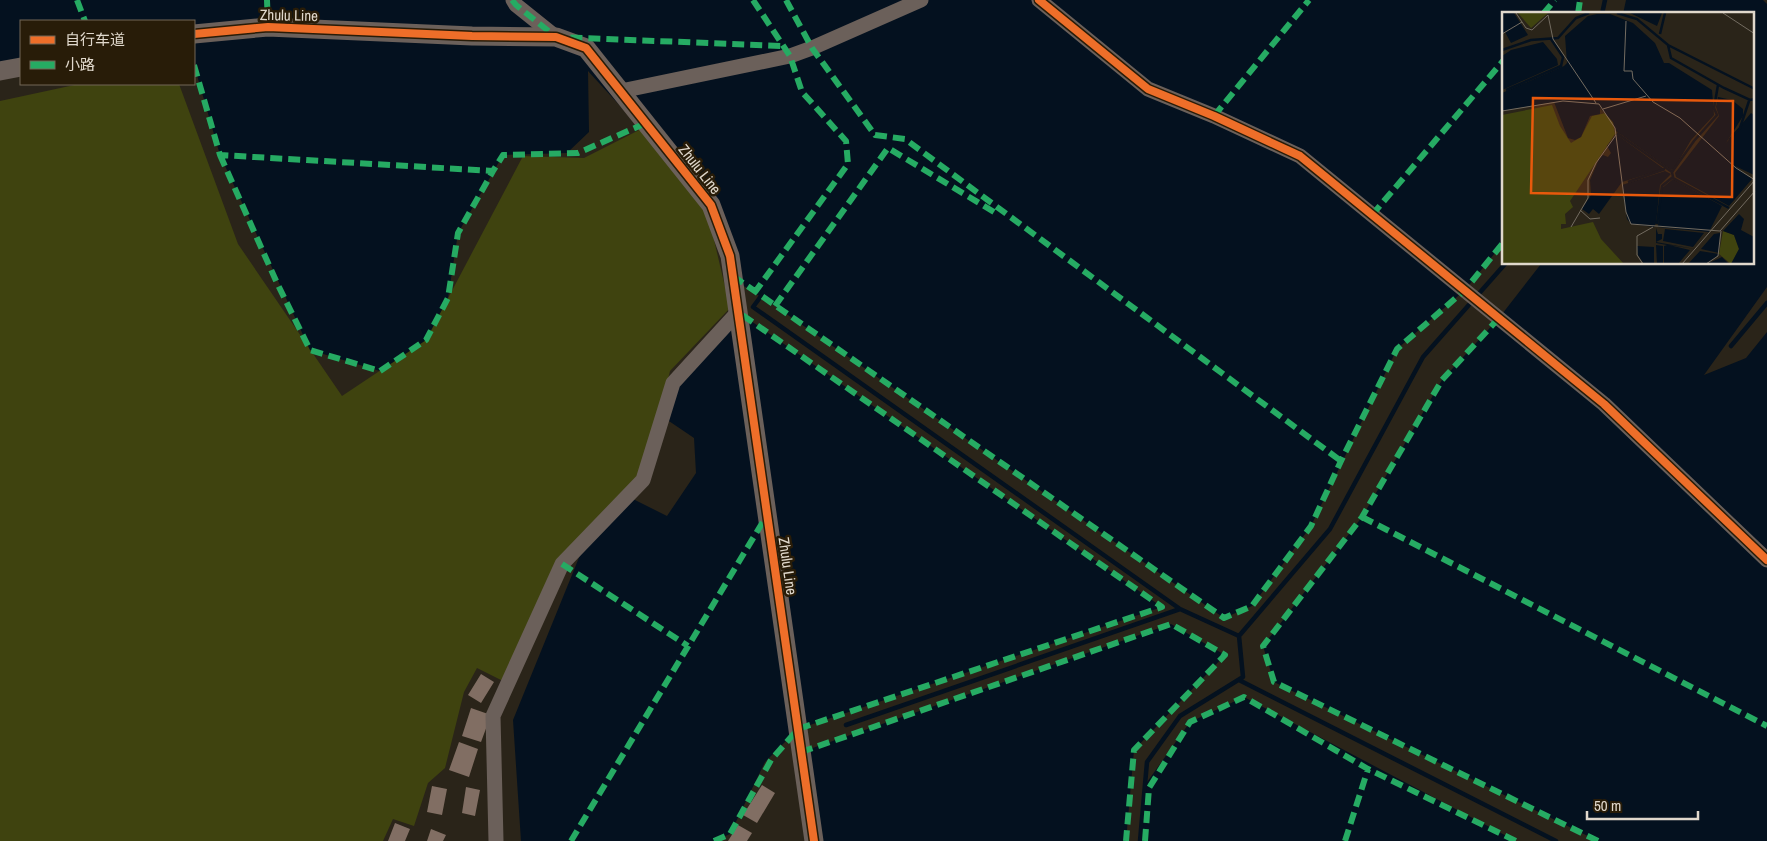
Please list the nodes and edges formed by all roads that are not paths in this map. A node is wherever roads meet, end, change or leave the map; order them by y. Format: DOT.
graph roads {
  1 [pos="513,0"];
  2 [pos="921,0"];
  3 [pos="1039,0"];
  4 [pos="195,34"];
  5 [pos="556,37"];
  6 [pos="20,67"];
  7 [pos="0,71"];
  8 [pos="621,91"];
  9 [pos="738,312"];
  10 [pos="1767,560"];
  11 [pos="496,841"];
  12 [pos="814,841"];
  1 -- 5 [label="street"];
  2 -- 8 [label="street"];
  3 -- 10 [label="street"];
  4 -- 5 [label="street, Zhulu Line"];
  5 -- 8 [label="street, Zhulu Line"];
  6 -- 7 [label="street"];
  8 -- 9 [label="street, Zhulu Line"];
  9 -- 11 [label="street"];
  9 -- 12 [label="street, Zhulu Line"];
}
